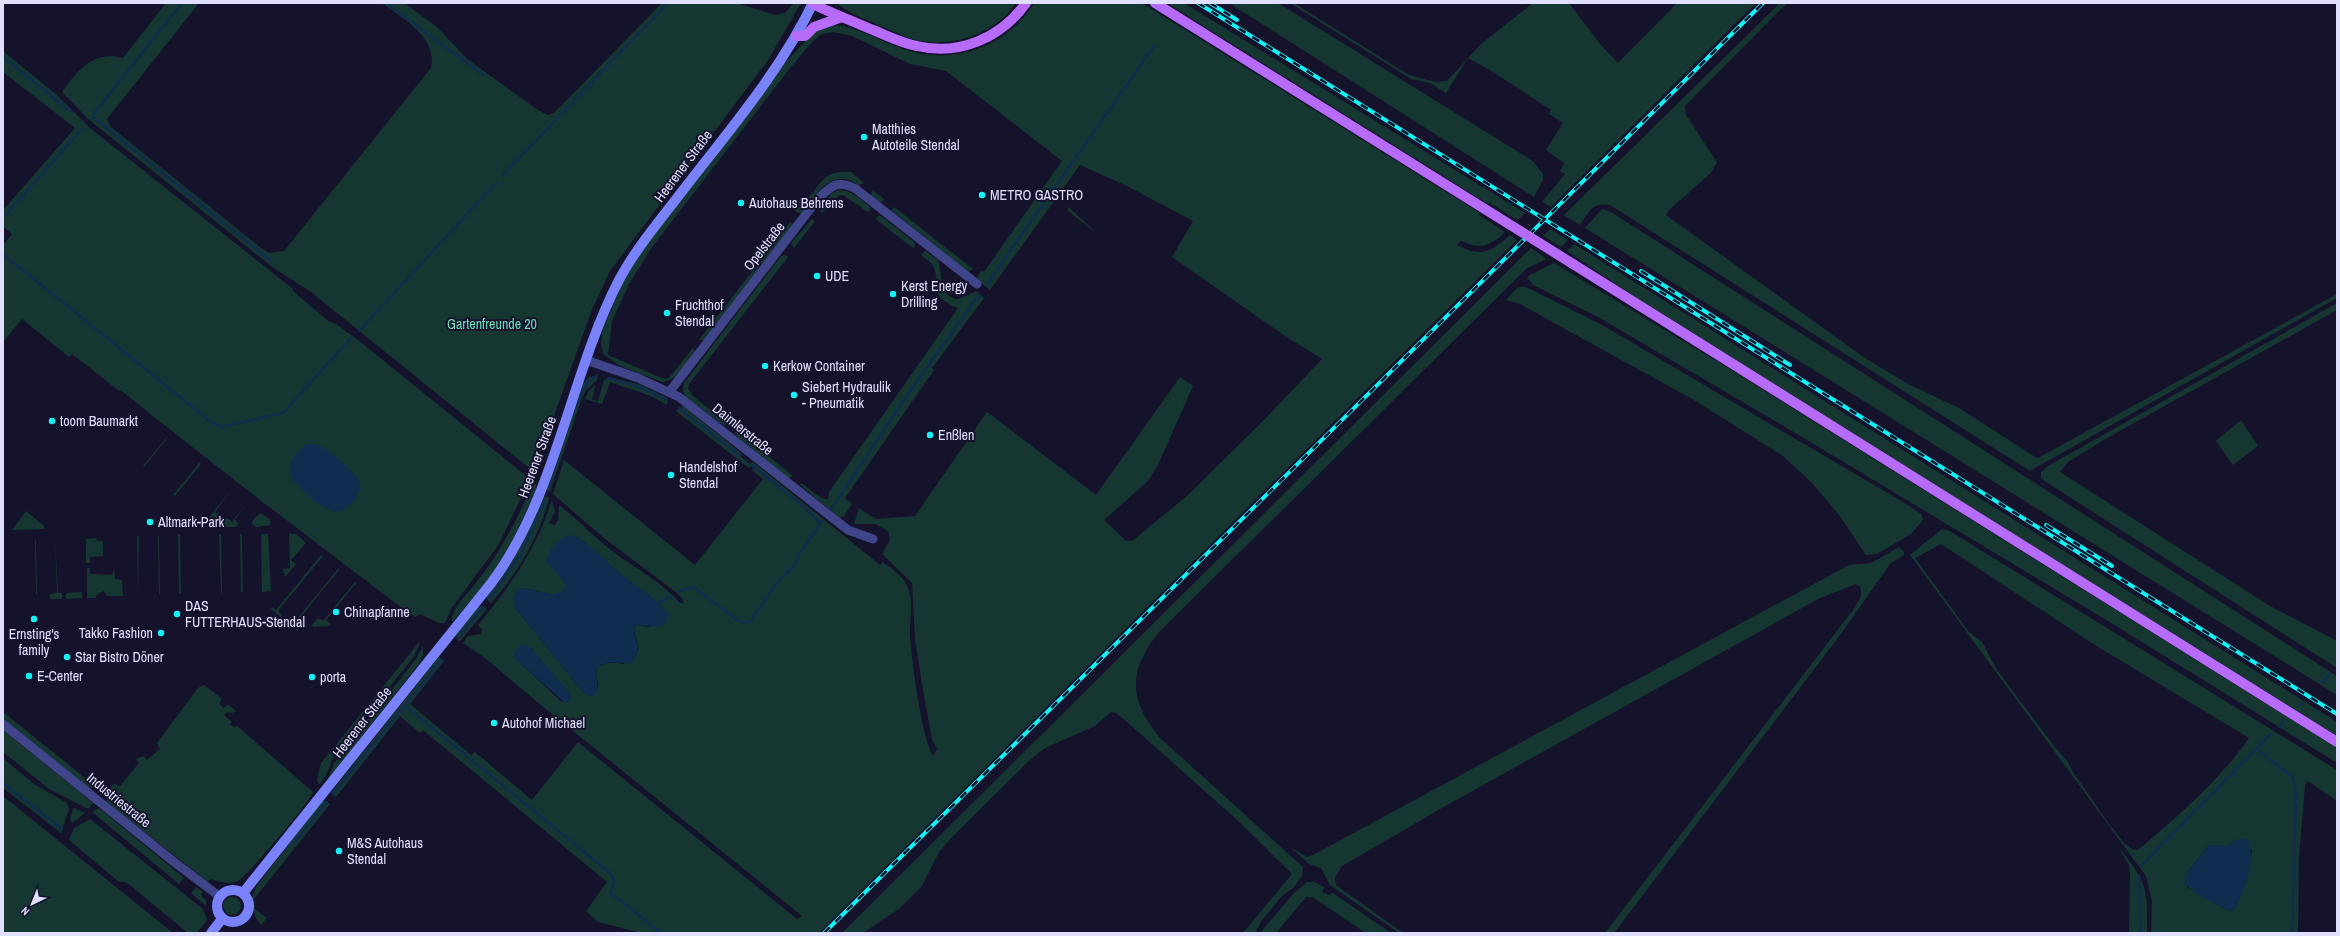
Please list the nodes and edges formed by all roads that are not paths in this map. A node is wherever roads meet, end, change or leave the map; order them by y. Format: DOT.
graph roads {
  1 [pos="813,3"];
  2 [pos="1026,3"];
  3 [pos="1155,3"];
  4 [pos="842,17"];
  5 [pos="796,36"];
  6 [pos="977,284"];
  7 [pos="586,360"];
  8 [pos="670,391"];
  9 [pos="873,539"];
  10 [pos="3,724"];
  11 [pos="2337,742"];
  12 [pos="243,893"];
  13 [pos="219,896"];
  14 [pos="222,919"];
  15 [pos="211,933"];
  1 -- 4 [label="main road"];
  1 -- 5 [label="main road, Heerener Straße"];
  2 -- 4 [label="main road"];
  3 -- 11 [label="main road, bridge"];
  4 -- 5 [label="main road"];
  5 -- 7 [label="main road, Heerener Straße"];
  6 -- 8 [label="street, Opelstraße"];
  7 -- 8 [label="street, Daimlerstraße"];
  7 -- 12 [label="main road, Heerener Straße"];
  8 -- 9 [label="street, Daimlerstraße"];
  10 -- 13 [label="street, Industriestraße"];
  12 -- 13 [label="main road"];
  12 -- 14 [label="main road"];
  13 -- 14 [label="main road"];
  14 -- 15 [label="main road"];
}
